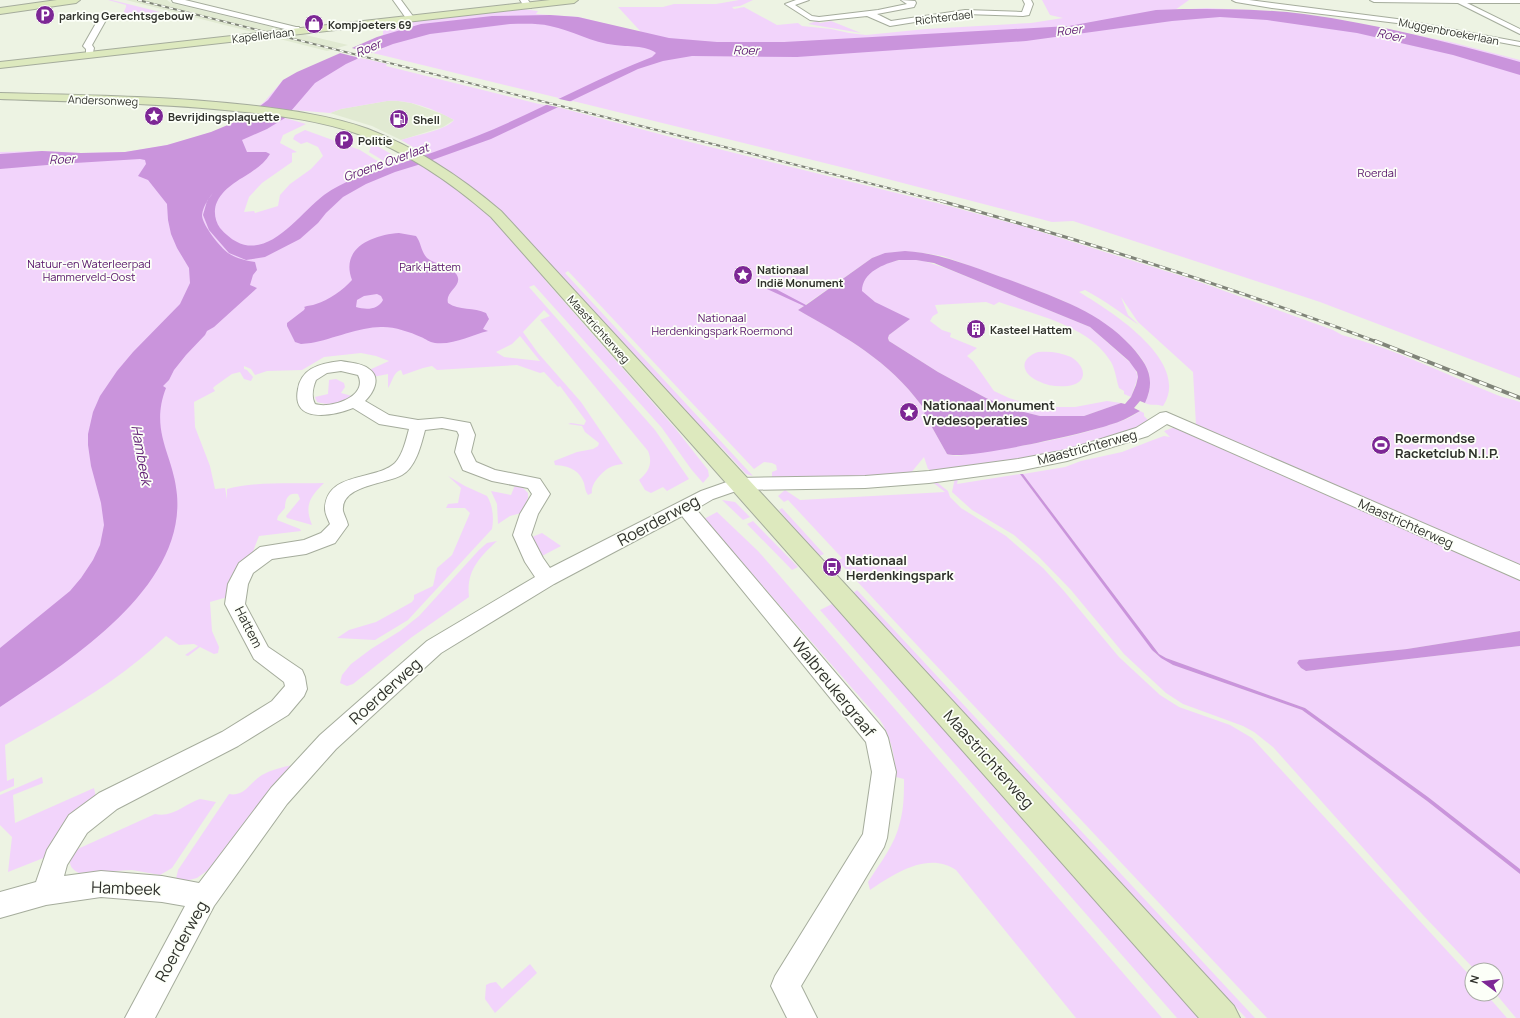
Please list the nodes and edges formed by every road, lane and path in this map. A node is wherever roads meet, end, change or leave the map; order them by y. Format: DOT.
graph roads {
  1 [pos="60,0"];
  2 [pos="76,0"];
  3 [pos="176,0"];
  4 [pos="397,0"];
  5 [pos="574,0"];
  6 [pos="805,0"];
  7 [pos="898,0"];
  8 [pos="905,0"];
  9 [pos="1027,0"];
  10 [pos="1236,0"];
  11 [pos="1374,0"];
  12 [pos="1458,0"];
  13 [pos="1520,1"];
  14 [pos="526,3"];
  15 [pos="895,8"];
  16 [pos="0,10"];
  17 [pos="868,13"];
  18 [pos="411,18"];
  19 [pos="102,20"];
  20 [pos="297,31"];
  21 [pos="1520,32"];
  22 [pos="1520,44"];
  23 [pos="89,55"];
  24 [pos="0,65"];
  25 [pos="0,96"];
  26 [pos="450,178"];
  27 [pos="353,404"];
  28 [pos="418,425"];
  29 [pos="738,484"];
  30 [pos="684,507"];
  31 [pos="1520,573"];
  32 [pos="547,579"];
  33 [pos="46,892"];
  34 [pos="205,897"];
  35 [pos="0,905"];
  36 [pos="139,1018"];
  37 [pos="803,1018"];
  38 [pos="1222,1018"];
  1 -- 16 [label="main road"];
  2 -- 16 [label="main road"];
  3 -- 20 [label="street"];
  4 -- 18 [label="street"];
  5 -- 14 [label="main road, Kapellerlaan"];
  6 -- 17 [label="street, Richterdael"];
  7 -- 15 [label="street"];
  8 -- 15 [label="street, Richterdael"];
  9 -- 17 [label="street, Richterdael"];
  10 -- 22 [label="street, Muggenbroekerlaan"];
  11 -- 12 [label="street"];
  12 -- 13 [label="street"];
  12 -- 21 [label="street"];
  14 -- 18 [label="main road, Kapellerlaan"];
  15 -- 17 [label="street, Richterdael"];
  18 -- 20 [label="main road, Kapellerlaan"];
  19 -- 23 [label="street"];
  20 -- 23 [label="main road, Kapellerlaan"];
  23 -- 24 [label="main road, Kapellerlaan"];
  25 -- 26 [label="main road, Andersonweg"];
  26 -- 29 [label="main road, Maastrichterweg"];
  27 -- 28 [label="street"];
  28 -- 32 [label="street"];
  28 -- 33 [label="street, Hattem"];
  29 -- 30 [label="street, Roerderweg"];
  29 -- 31 [label="street, Maastrichterweg"];
  29 -- 38 [label="main road, Maastrichterweg"];
  30 -- 32 [label="street, Roerderweg"];
  30 -- 37 [label="street, Walbreukergraaf"];
  32 -- 34 [label="street, Roerderweg"];
  33 -- 34 [label="street, Hambeek"];
  33 -- 35 [label="street, Hambeek"];
  34 -- 36 [label="street, Roerderweg"];
}
